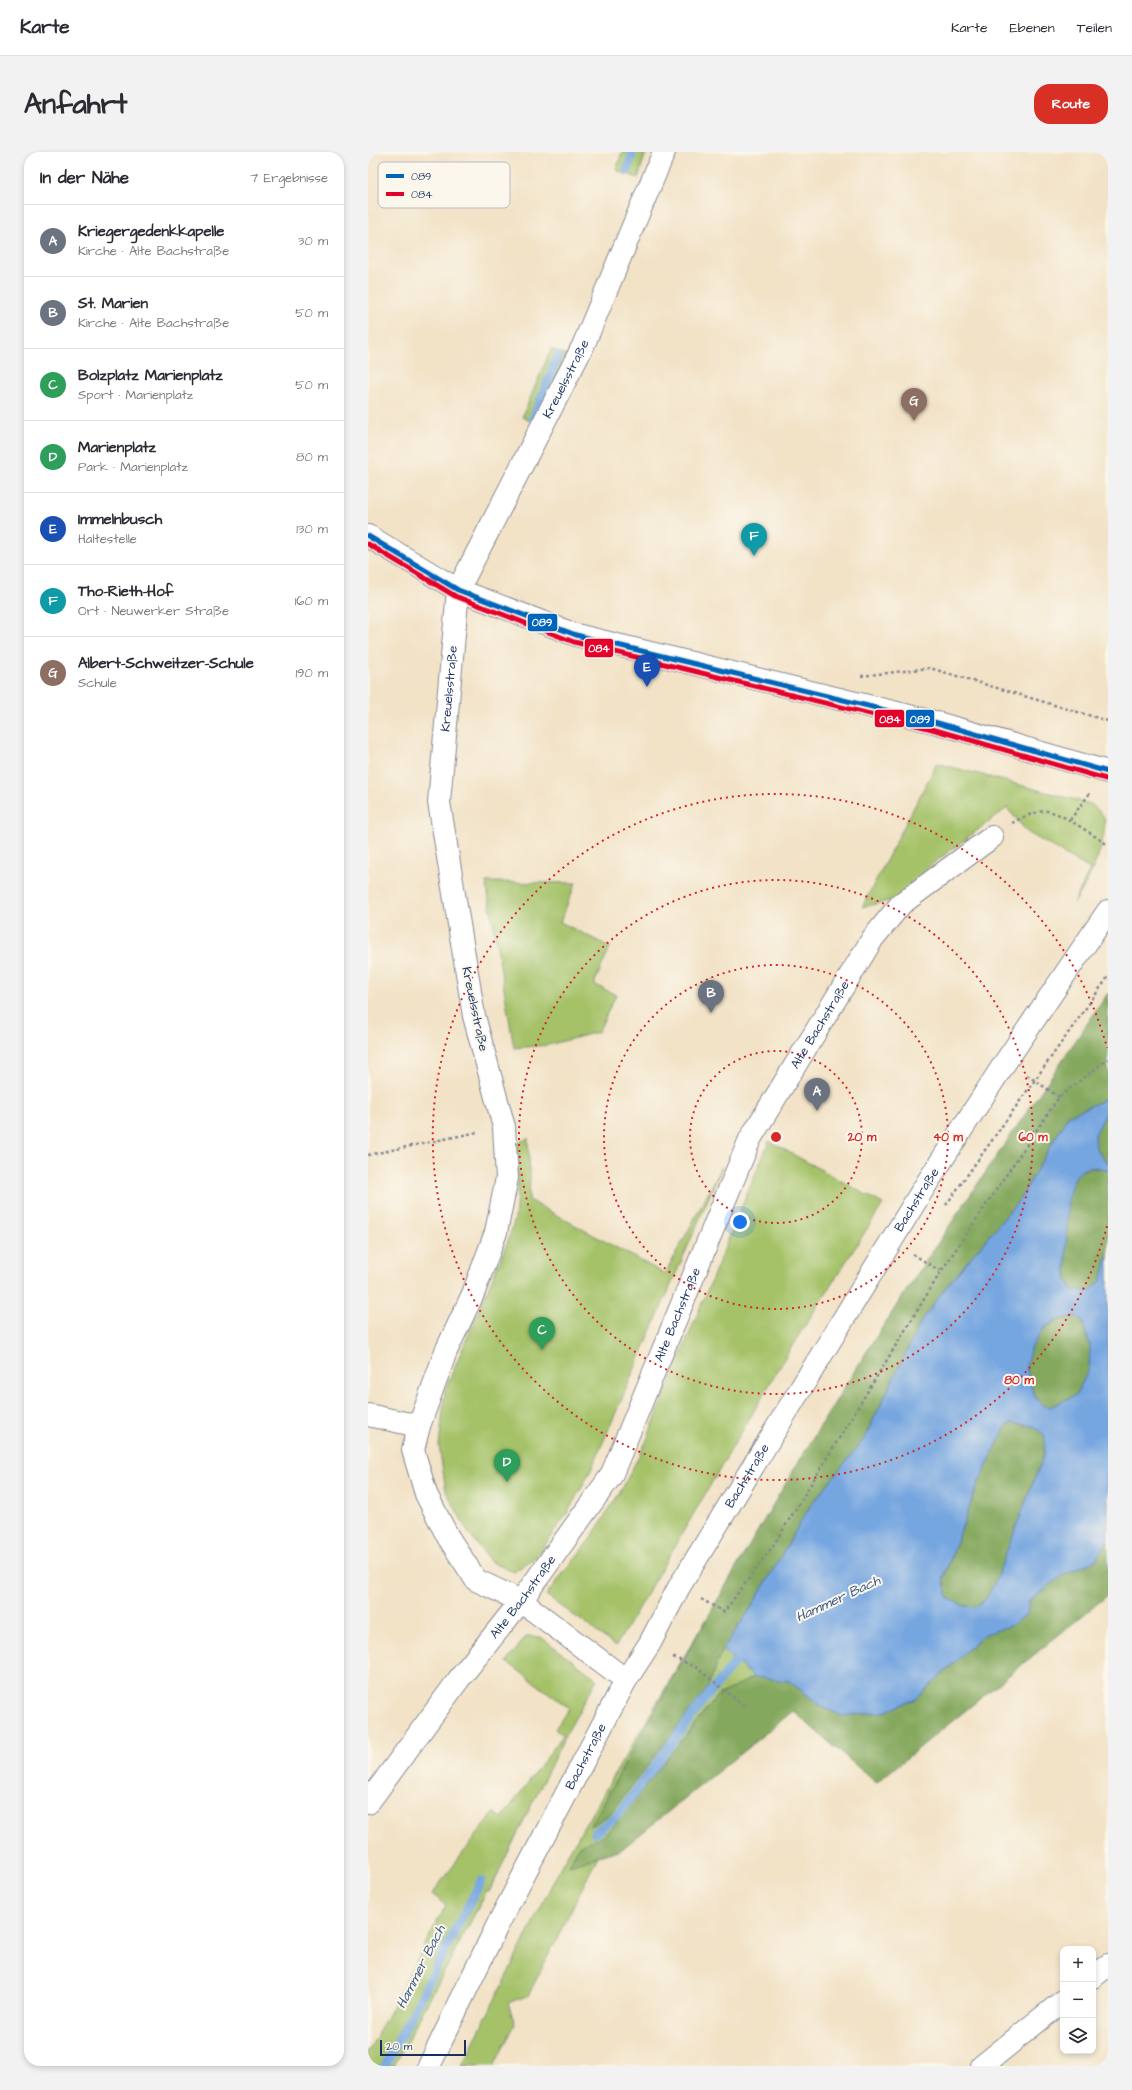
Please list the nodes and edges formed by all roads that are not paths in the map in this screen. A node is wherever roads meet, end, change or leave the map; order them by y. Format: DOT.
graph roads {
  1 [pos="664,152"];
  2 [pos="368,536"];
  3 [pos="458,590"];
  4 [pos="1107,772"];
  5 [pos="992,837"];
  6 [pos="1108,911"];
  7 [pos="368,1415"];
  8 [pos="419,1426"];
  9 [pos="521,1601"];
  10 [pos="626,1680"];
  11 [pos="368,1803"];
  12 [pos="1108,1965"];
  13 [pos="1096,1975"];
  14 [pos="1060,2003"];
  15 [pos="429,2066"];
  16 [pos="982,2066"];
  1 -- 3 [label="street, Kreuelsstraße"];
  2 -- 3 [label="street"];
  3 -- 4 [label="street"];
  3 -- 8 [label="street, Kreuelsstraße"];
  5 -- 9 [label="street, Alte Bachstraße"];
  6 -- 10 [label="street, Bachstraße"];
  7 -- 8 [label="street"];
  8 -- 9 [label="street, Kreuelsstraße"];
  9 -- 10 [label="street, Kreuelsstraße"];
  9 -- 11 [label="street, Alte Bachstraße"];
  10 -- 15 [label="street, Bachstraße"];
  12 -- 13 [label="street"];
  14 -- 16 [label="street"];
}
